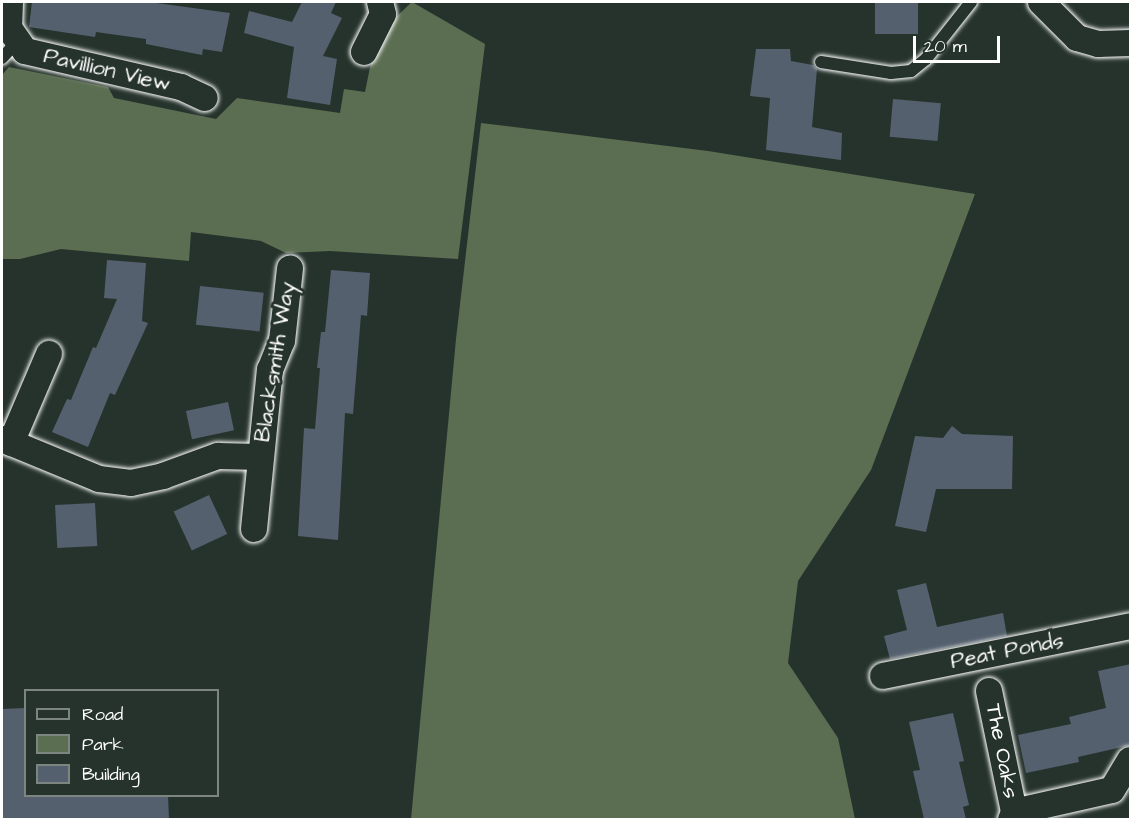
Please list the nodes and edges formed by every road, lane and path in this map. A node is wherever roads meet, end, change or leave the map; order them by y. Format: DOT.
graph roads {
  1 [pos="10,2"];
  2 [pos="381,2"];
  3 [pos="971,2"];
  4 [pos="1041,2"];
  5 [pos="1131,44"];
  6 [pos="10,49"];
  7 [pos="364,52"];
  8 [pos="821,62"];
  9 [pos="205,98"];
  10 [pos="290,268"];
  11 [pos="49,354"];
  12 [pos="6,441"];
  13 [pos="260,457"];
  14 [pos="254,529"];
  15 [pos="1131,626"];
  16 [pos="882,676"];
  17 [pos="989,691"];
  18 [pos="1131,759"];
  19 [pos="1012,816"];
  1 -- 6 [label="street, Pavillion View"];
  2 -- 7 [label="street"];
  3 -- 8 [label="lane"];
  4 -- 5 [label="street"];
  6 -- 9 [label="street, Pavillion View"];
  10 -- 13 [label="street, Blacksmith Way"];
  11 -- 12 [label="street, Blacksmith Way"];
  12 -- 13 [label="street, Blacksmith Way"];
  13 -- 14 [label="street, Blacksmith Way"];
  15 -- 16 [label="street, Peat Ponds"];
  17 -- 19 [label="street, The Oaks"];
  18 -- 19 [label="street, The Oaks"];
}
